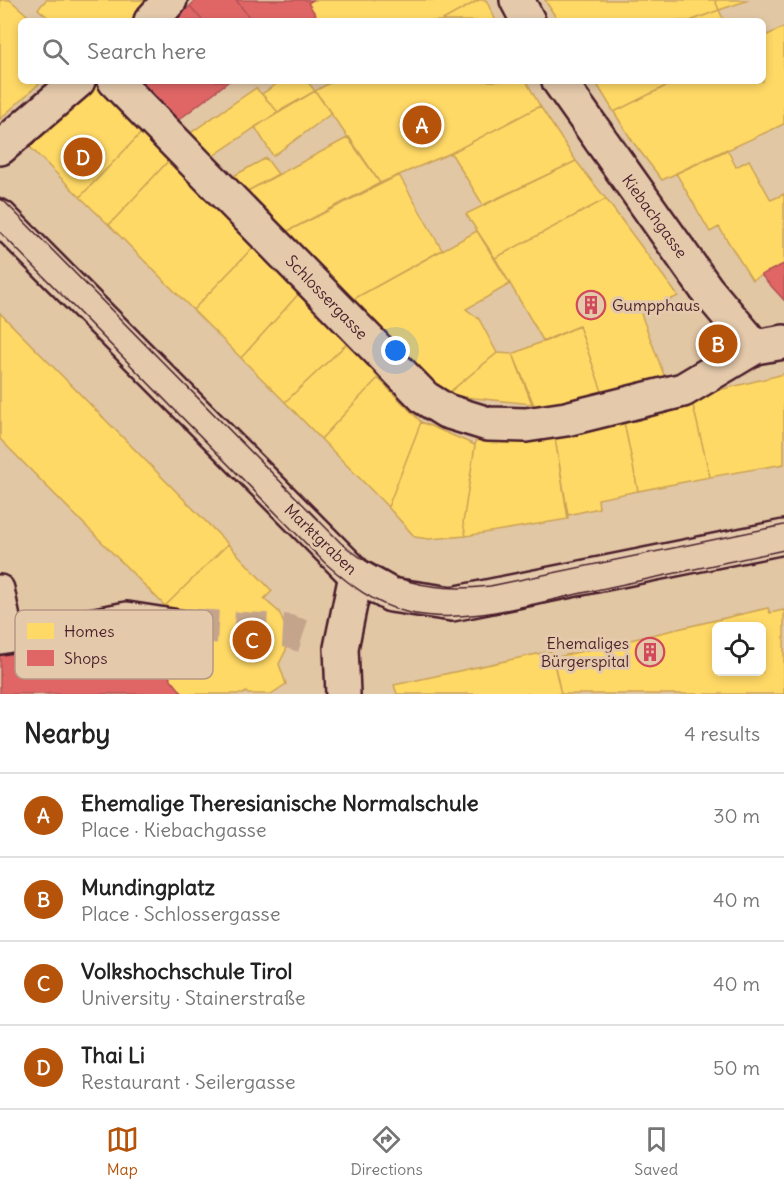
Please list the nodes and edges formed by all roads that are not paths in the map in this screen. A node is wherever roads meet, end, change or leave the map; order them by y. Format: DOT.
graph roads {
  1 [pos="170,0"];
  2 [pos="517,0"];
  3 [pos="154,18"];
  4 [pos="526,18"];
  5 [pos="75,84"];
  6 [pos="118,84"];
  7 [pos="561,84"];
  8 [pos="0,148"];
  9 [pos="0,216"];
  10 [pos="776,347"];
  11 [pos="784,537"];
  12 [pos="356,576"];
  13 [pos="0,589"];
  14 [pos="5,639"];
  15 [pos="343,694"];
  1 -- 3 [label="street"];
  2 -- 4 [label="street"];
  5 -- 8 [label="street"];
  6 -- 10 [label="street, Schlossergasse"];
  7 -- 10 [label="street, Kiebachgasse"];
  9 -- 12 [label="street, Marktgraben"];
  11 -- 12 [label="street, Marktgraben"];
  12 -- 15 [label="street"];
  13 -- 14 [label="lane"];
}
